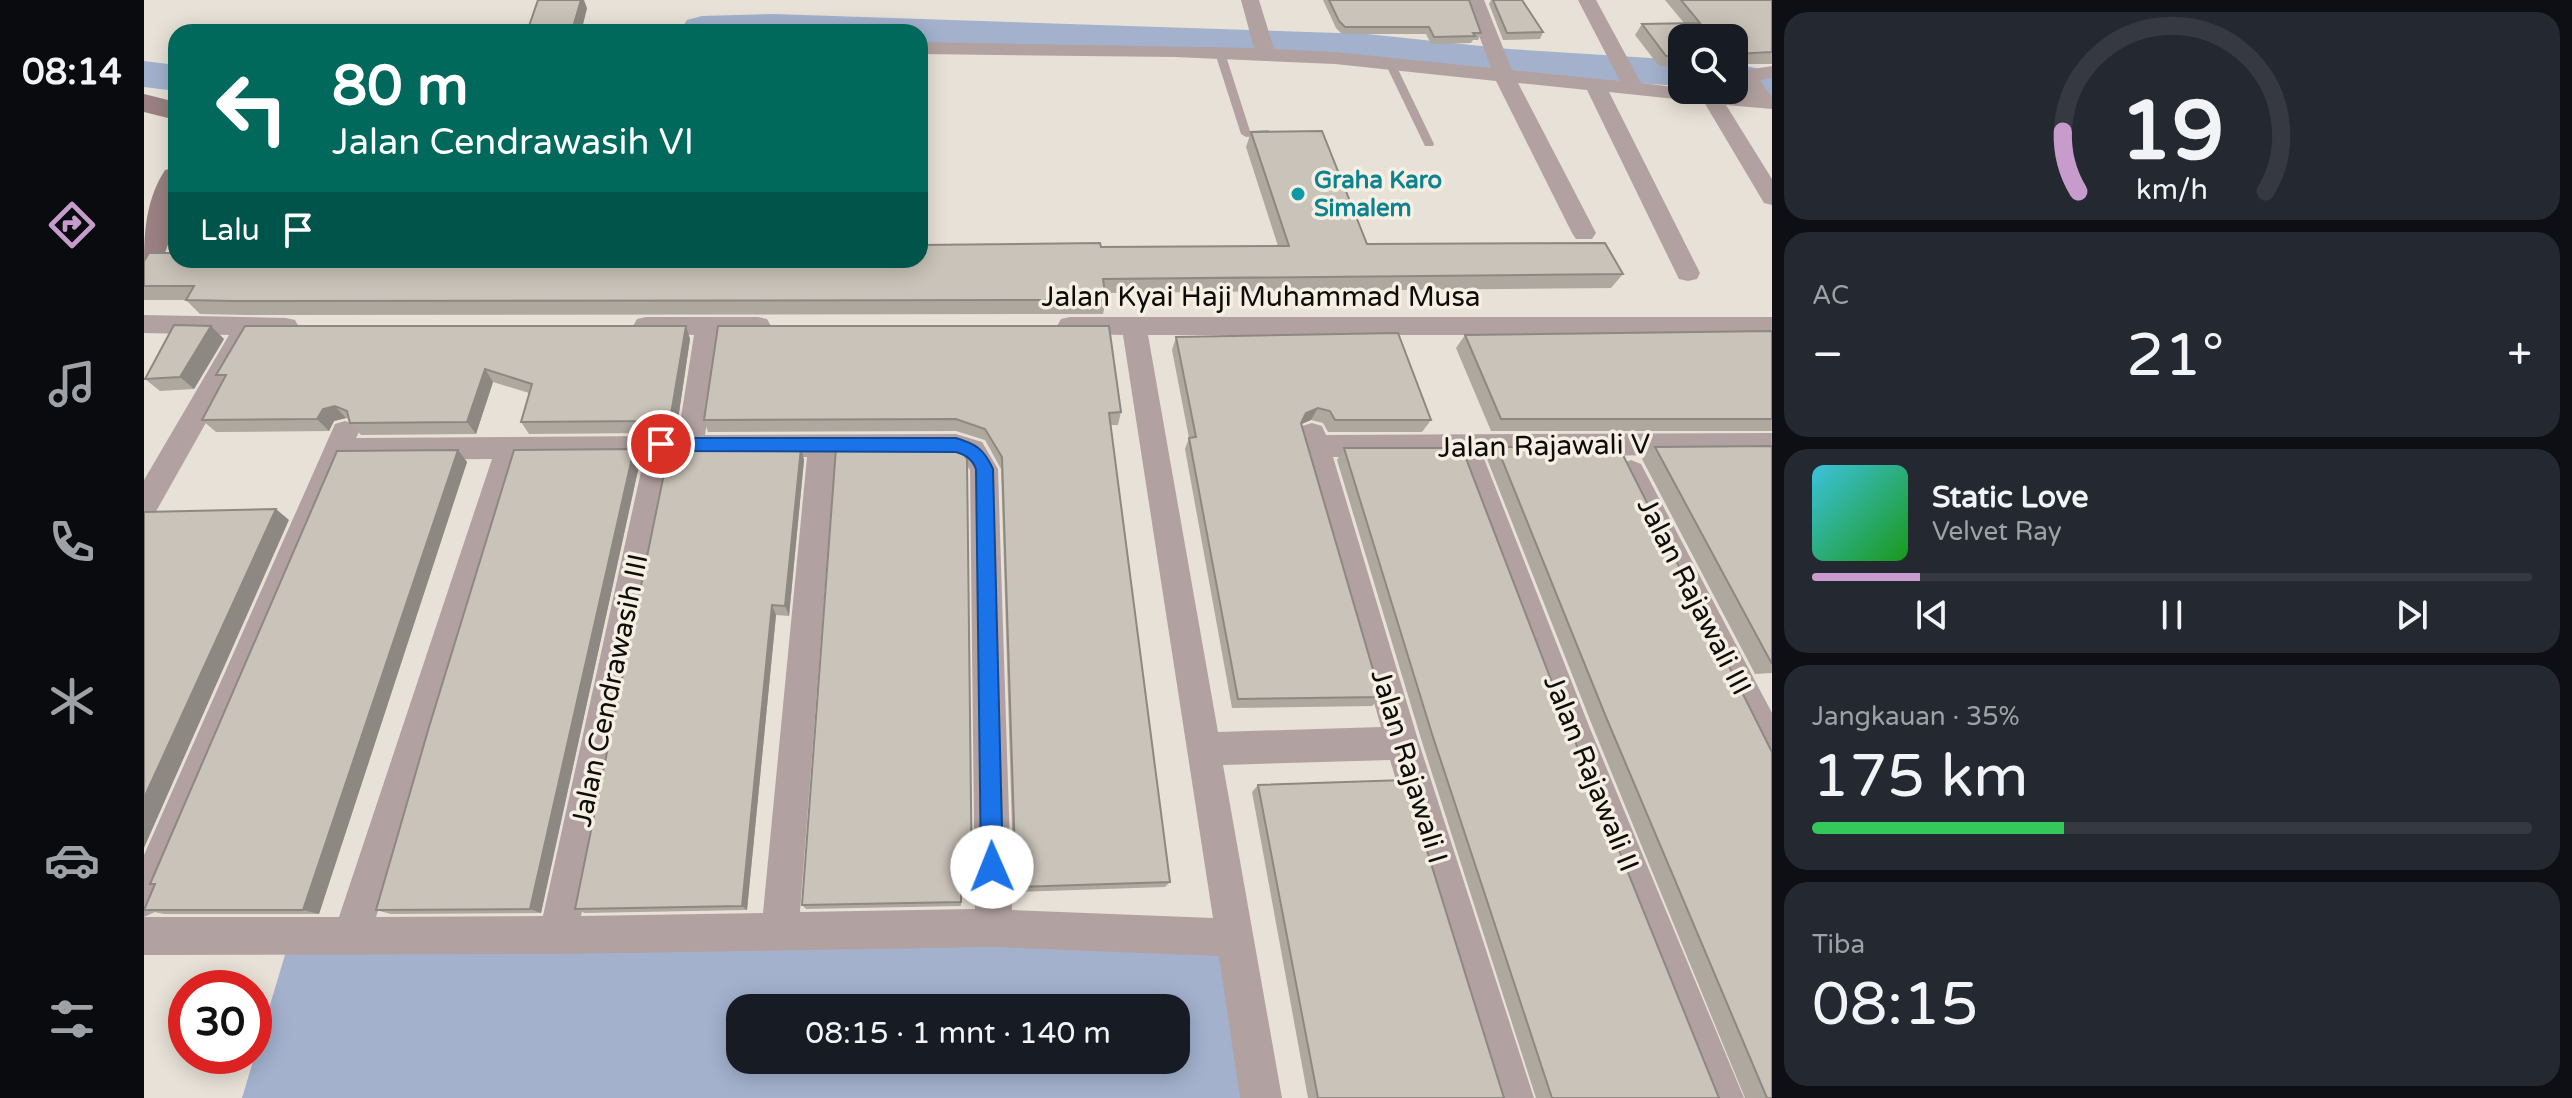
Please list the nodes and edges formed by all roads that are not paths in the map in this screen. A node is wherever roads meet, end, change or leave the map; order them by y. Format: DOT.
graph roads {
  1 [pos="1250,0"];
  2 [pos="1475,0"];
  3 [pos="1587,0"];
  4 [pos="1265,46"];
  5 [pos="928,48"];
  6 [pos="1220,53"];
  7 [pos="1390,63"];
  8 [pos="1502,67"];
  9 [pos="1772,72"];
  10 [pos="1632,85"];
  11 [pos="1596,87"];
  12 [pos="1668,90"];
  13 [pos="1759,91"];
  14 [pos="144,103"];
  15 [pos="1715,104"];
  16 [pos="168,109"];
  17 [pos="1287,133"];
  18 [pos="1429,144"];
  19 [pos="168,198"];
  20 [pos="1772,198"];
  21 [pos="1584,233"];
  22 [pos="144,263"];
  23 [pos="1688,273"];
  24 [pos="144,324"];
  25 [pos="235,326"];
  26 [pos="628,326"];
  27 [pos="708,326"];
  28 [pos="787,326"];
  29 [pos="1040,326"];
  30 [pos="1772,326"];
  31 [pos="311,327"];
  32 [pos="1134,327"];
  33 [pos="1314,440"];
  34 [pos="1617,444"];
  35 [pos="1772,444"];
  36 [pos="675,445"];
  37 [pos="822,446"];
  38 [pos="1465,446"];
  39 [pos="510,447"];
  40 [pos="144,506"];
  41 [pos="1402,743"];
  42 [pos="1772,748"];
  43 [pos="1204,749"];
  44 [pos="144,898"];
  45 [pos="994,928"];
  46 [pos="780,931"];
  47 [pos="352,934"];
  48 [pos="558,935"];
  49 [pos="144,936"];
  50 [pos="1237,938"];
  51 [pos="1261,1098"];
  52 [pos="1513,1098"];
  53 [pos="1723,1098"];
  1 -- 4 [label="street"];
  2 -- 8 [label="street"];
  3 -- 10 [label="street"];
  4 -- 6 [label="street"];
  4 -- 7 [label="street"];
  5 -- 6 [label="street"];
  6 -- 17 [label="lane"];
  7 -- 8 [label="street"];
  7 -- 18 [label="lane"];
  8 -- 11 [label="street"];
  8 -- 21 [label="street"];
  9 -- 13 [label="street"];
  10 -- 11 [label="street"];
  10 -- 12 [label="street"];
  11 -- 23 [label="street"];
  14 -- 16 [label="street"];
  15 -- 20 [label="street"];
  19 -- 22 [label="street"];
  24 -- 25 [label="street"];
  25 -- 31 [label="street"];
  25 -- 40 [label="street"];
  26 -- 27 [label="street"];
  27 -- 28 [label="street"];
  27 -- 36 [label="street, Jalan Cendrawasih III"];
  29 -- 32 [label="street, Jalan Kyai Haji Muhammad Musa"];
  30 -- 32 [label="street, Jalan Kyai Haji Muhammad Musa"];
  32 -- 43 [label="street"];
  33 -- 38 [label="street, Jalan Rajawali V"];
  33 -- 41 [label="street, Jalan Rajawali I"];
  34 -- 35 [label="street, Jalan Rajawali V"];
  34 -- 38 [label="street, Jalan Rajawali V"];
  34 -- 42 [label="street, Jalan Rajawali III"];
  36 -- 37 [label="street"];
  36 -- 39 [label="street"];
  36 -- 48 [label="street, Jalan Cendrawasih III"];
  37 -- 45 [label="street"];
  37 -- 46 [label="street"];
  38 -- 53 [label="street, Jalan Rajawali II"];
  39 -- 44 [label="street"];
  39 -- 47 [label="street"];
  41 -- 43 [label="street"];
  41 -- 52 [label="street, Jalan Rajawali I"];
  43 -- 50 [label="street"];
  45 -- 46 [label="street"];
  45 -- 50 [label="street"];
  46 -- 48 [label="street"];
  47 -- 48 [label="street"];
  47 -- 49 [label="street"];
  50 -- 51 [label="street"];
}
